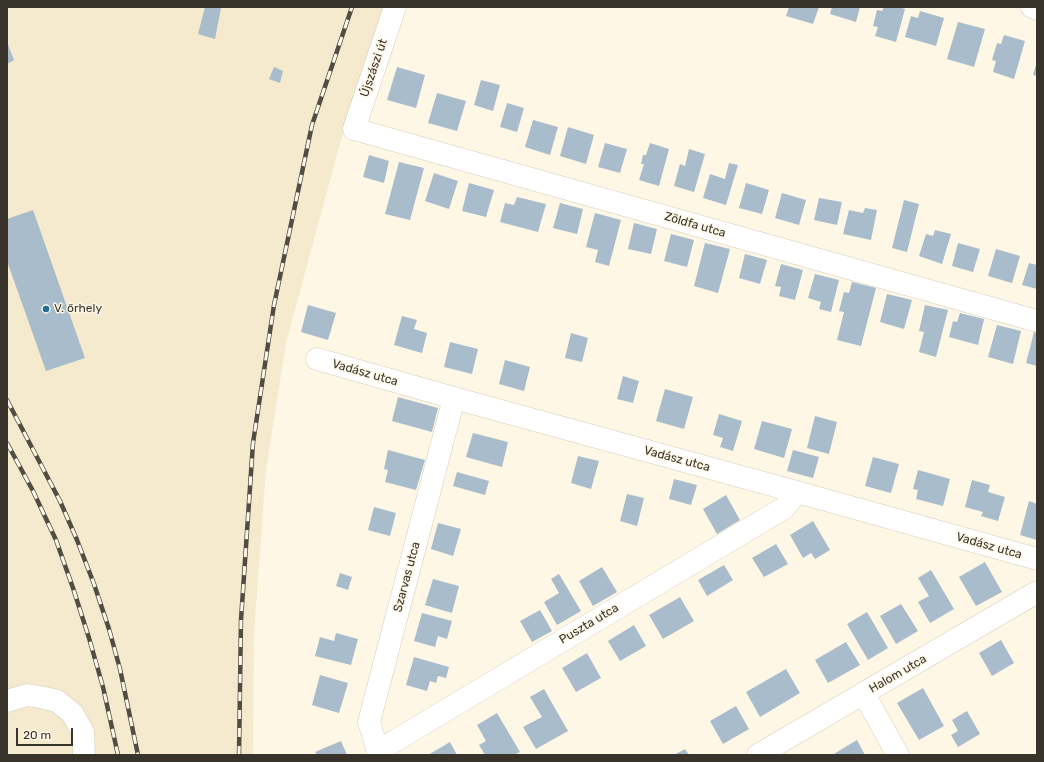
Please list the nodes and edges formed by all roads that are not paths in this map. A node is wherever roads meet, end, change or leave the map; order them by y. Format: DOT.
graph roads {
  1 [pos="395,7"];
  2 [pos="1032,7"];
  3 [pos="1037,9"];
  4 [pos="354,129"];
  5 [pos="1037,321"];
  6 [pos="317,359"];
  7 [pos="454,398"];
  8 [pos="797,492"];
  9 [pos="1037,559"];
  10 [pos="1037,592"];
  11 [pos="864,694"];
  12 [pos="7,701"];
  13 [pos="378,753"];
  14 [pos="84,755"];
  15 [pos="758,755"];
  16 [pos="898,755"];
  1 -- 4 [label="street, Újszászi út"];
  2 -- 3 [label="street"];
  4 -- 5 [label="street, Zöldfa utca"];
  6 -- 7 [label="street, Vadász utca"];
  7 -- 8 [label="street, Vadász utca"];
  7 -- 13 [label="street, Szarvas utca"];
  8 -- 9 [label="street, Vadász utca"];
  8 -- 13 [label="street, Puszta utca"];
  10 -- 11 [label="street, Halom utca"];
  11 -- 15 [label="street, Halom utca"];
  11 -- 16 [label="street"];
  12 -- 14 [label="street"];
}
